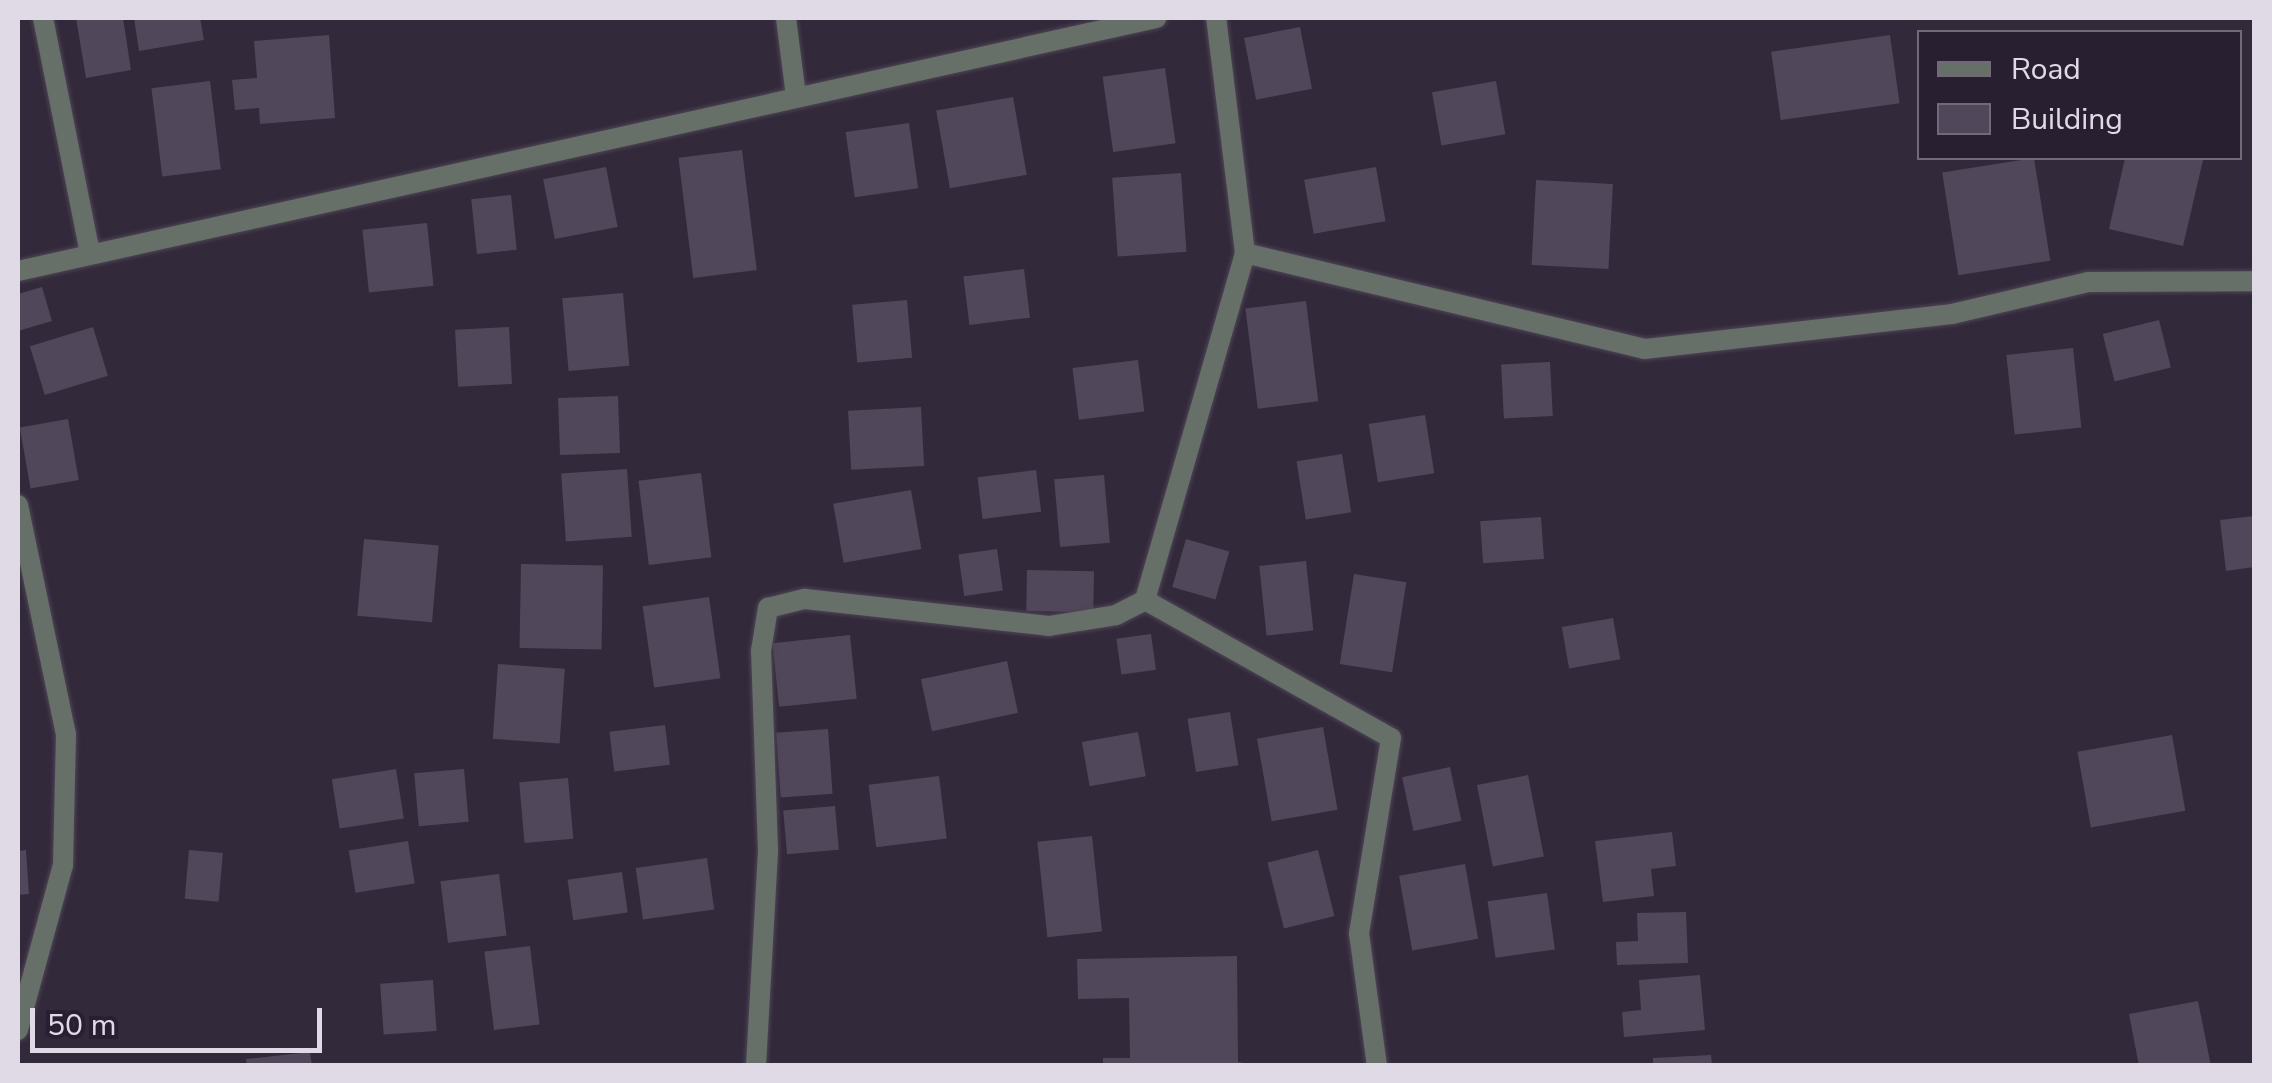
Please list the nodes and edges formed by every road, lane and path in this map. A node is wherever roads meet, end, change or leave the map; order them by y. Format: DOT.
graph roads {
  1 [pos="43,18"];
  2 [pos="786,18"];
  3 [pos="1156,18"];
  4 [pos="1216,18"];
  5 [pos="796,96"];
  6 [pos="1245,253"];
  7 [pos="90,254"];
  8 [pos="18,270"];
  9 [pos="2254,281"];
  10 [pos="18,504"];
  11 [pos="1145,600"];
  12 [pos="18,1030"];
  13 [pos="756,1066"];
  14 [pos="1377,1066"];
  1 -- 7 [label="street"];
  2 -- 5 [label="street"];
  3 -- 5 [label="street"];
  4 -- 6 [label="street"];
  5 -- 7 [label="street"];
  6 -- 9 [label="street"];
  6 -- 11 [label="street"];
  7 -- 8 [label="street"];
  10 -- 12 [label="street"];
  11 -- 13 [label="street"];
  11 -- 14 [label="street"];
}
